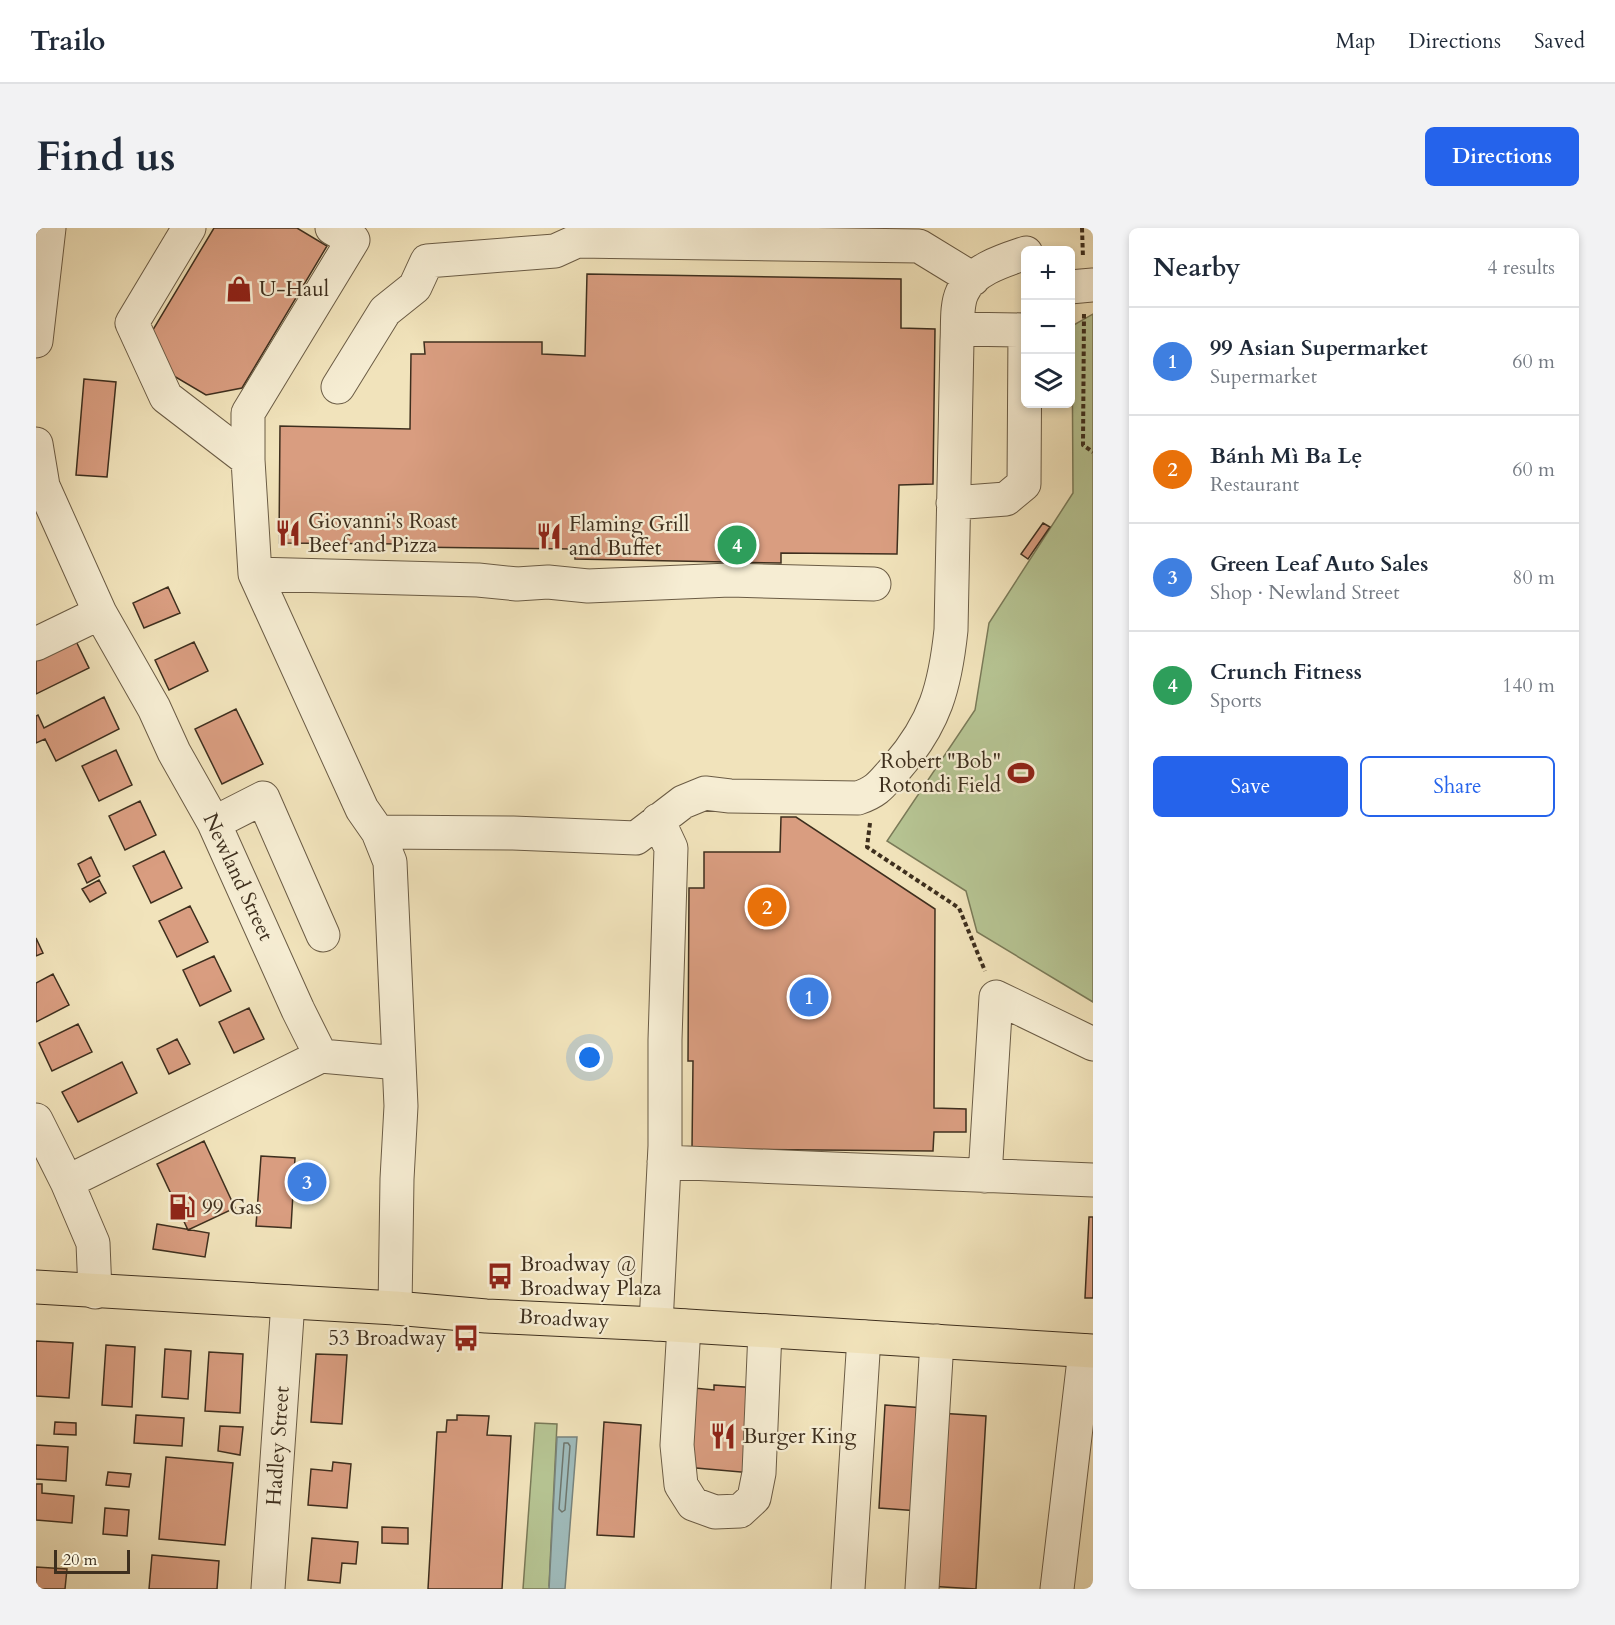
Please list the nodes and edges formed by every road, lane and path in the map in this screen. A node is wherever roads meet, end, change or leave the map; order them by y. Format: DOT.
graph roads {
  1 [pos="49,228"];
  2 [pos="189,228"];
  3 [pos="332,228"];
  4 [pos="1033,228"];
  5 [pos="1082,228"];
  6 [pos="1032,246"];
  7 [pos="1021,255"];
  8 [pos="973,279"];
  9 [pos="1083,286"];
  10 [pos="958,328"];
  11 [pos="36,341"];
  12 [pos="338,387"];
  13 [pos="36,444"];
  14 [pos="1093,452"];
  15 [pos="248,460"];
  16 [pos="953,503"];
  17 [pos="255,574"];
  18 [pos="874,584"];
  19 [pos="100,613"];
  20 [pos="36,644"];
  21 [pos="874,792"];
  22 [pos="658,820"];
  23 [pos="214,823"];
  24 [pos="378,832"];
  25 [pos="323,935"];
  26 [pos="996,997"];
  27 [pos="1093,1044"];
  28 [pos="321,1056"];
  29 [pos="399,1063"];
  30 [pos="36,1120"];
  31 [pos="664,1162"];
  32 [pos="985,1176"];
  33 [pos="1093,1180"];
  34 [pos="67,1182"];
  35 [pos="36,1287"];
  36 [pos="95,1292"];
  37 [pos="288,1302"];
  38 [pos="395,1308"];
  39 [pos="670,1325"];
  40 [pos="765,1332"];
  41 [pos="864,1337"];
  42 [pos="937,1341"];
  43 [pos="1089,1351"];
  44 [pos="1084,1434"];
  45 [pos="268,1589"];
  46 [pos="848,1589"];
  47 [pos="922,1589"];
  48 [pos="1057,1589"];
  1 -- 11 [label="street"];
  2 -- 15 [label="street"];
  3 -- 15 [label="street"];
  4 -- 6 [label="street"];
  5 -- 9 [label="path"];
  7 -- 8 [label="street"];
  8 -- 10 [label="street"];
  8 -- 12 [label="street"];
  9 -- 14 [label="path"];
  10 -- 16 [label="street"];
  10 -- 16 [label="street"];
  13 -- 19 [label="street, Newland Street"];
  15 -- 17 [label="street"];
  16 -- 21 [label="street"];
  17 -- 18 [label="street"];
  17 -- 24 [label="street"];
  19 -- 20 [label="street"];
  19 -- 23 [label="street, Newland Street"];
  21 -- 22 [label="street"];
  21 -- 26 [label="path"];
  22 -- 24 [label="street"];
  22 -- 31 [label="street"];
  23 -- 25 [label="street"];
  23 -- 28 [label="street, Newland Street"];
  24 -- 29 [label="street"];
  26 -- 27 [label="street"];
  26 -- 32 [label="street"];
  28 -- 29 [label="street"];
  28 -- 34 [label="street"];
  29 -- 38 [label="street"];
  30 -- 34 [label="street"];
  31 -- 32 [label="street"];
  31 -- 39 [label="street"];
  32 -- 33 [label="street"];
  34 -- 36 [label="street"];
  35 -- 36 [label="main road, Broadway"];
  36 -- 37 [label="main road, Broadway"];
  37 -- 38 [label="main road, Broadway"];
  37 -- 45 [label="street, Hadley Street"];
  38 -- 39 [label="main road, Broadway"];
  39 -- 40 [label="main road, Broadway"];
  39 -- 40 [label="street"];
  40 -- 41 [label="main road, Broadway"];
  41 -- 42 [label="main road, Broadway"];
  41 -- 46 [label="street"];
  42 -- 43 [label="main road, Broadway"];
  42 -- 47 [label="street"];
  43 -- 44 [label="street"];
  44 -- 48 [label="street"];
}
